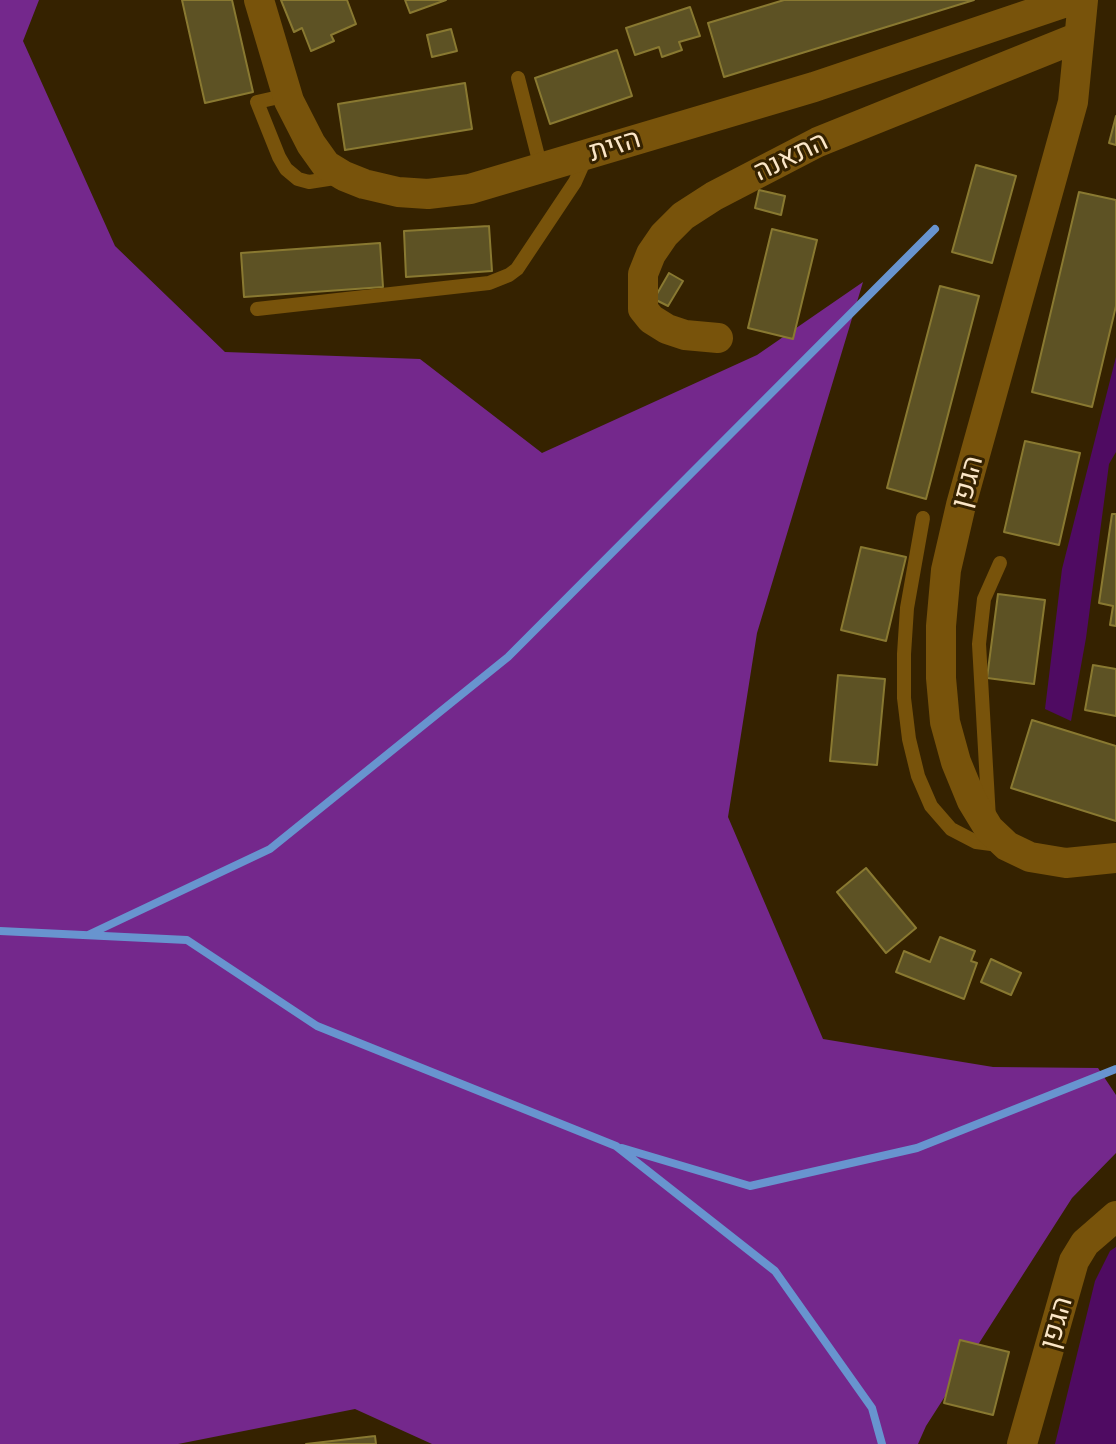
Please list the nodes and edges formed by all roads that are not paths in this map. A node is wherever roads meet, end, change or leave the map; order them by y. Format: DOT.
graph roads {
  1 [pos="259,0"];
  2 [pos="1072,0"];
  3 [pos="1083,0"];
  4 [pos="1079,37"];
  5 [pos="518,78"];
  6 [pos="588,154"];
  7 [pos="541,168"];
  8 [pos="257,309"];
  9 [pos="718,338"];
  10 [pos="923,518"];
  11 [pos="1000,563"];
  12 [pos="998,838"];
  13 [pos="1116,858"];
  14 [pos="1116,1216"];
  15 [pos="1022,1444"];
  1 -- 7 [label="street, הזית"];
  2 -- 6 [label="street, הזית"];
  3 -- 4 [label="street, הגפן"];
  4 -- 9 [label="street, התאנה"];
  4 -- 12 [label="street, הגפן"];
  5 -- 7 [label="lane"];
  6 -- 7 [label="street, הזית"];
  6 -- 8 [label="lane"];
  10 -- 12 [label="lane"];
  11 -- 12 [label="lane"];
  12 -- 13 [label="street"];
  14 -- 15 [label="street, הגפן"];
}
